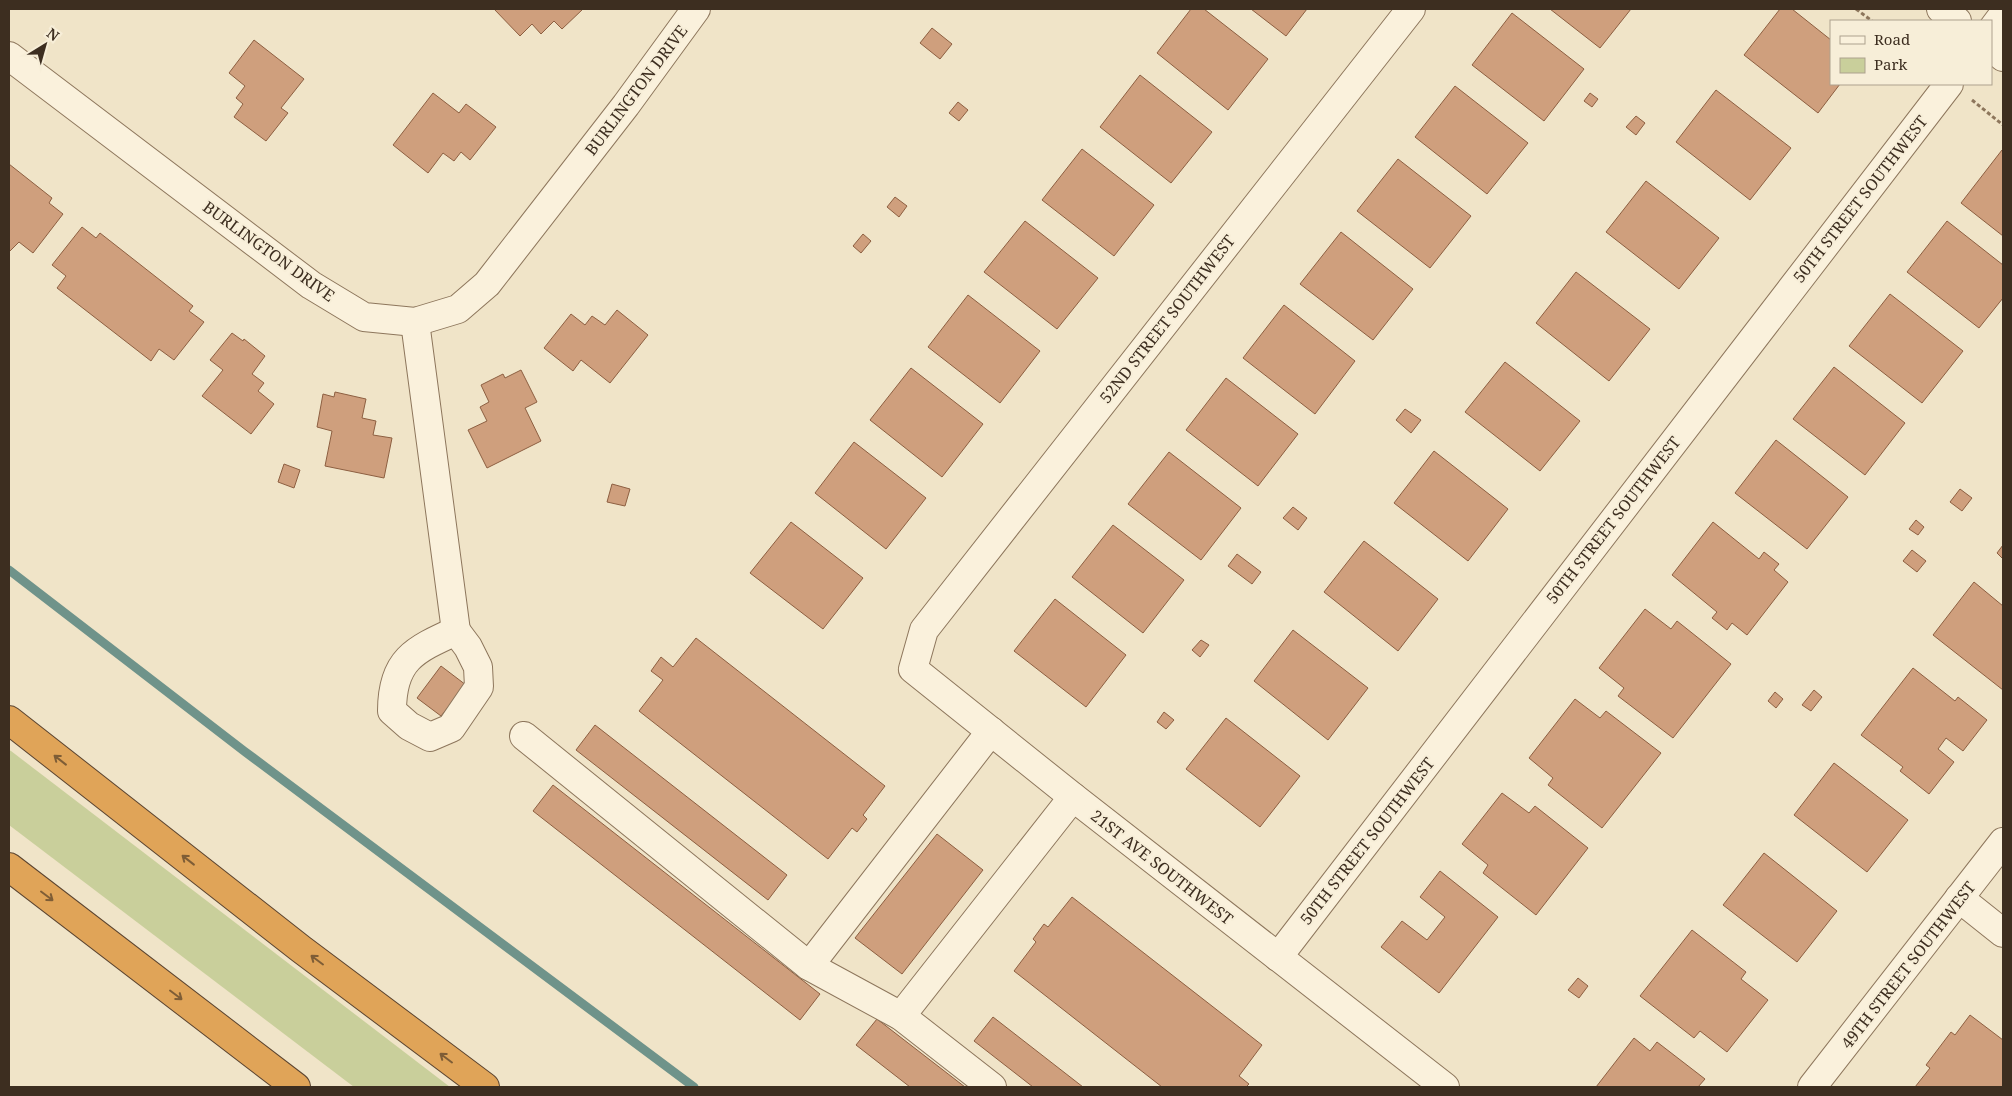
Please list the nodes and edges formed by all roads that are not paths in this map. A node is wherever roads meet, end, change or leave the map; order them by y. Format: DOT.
graph roads {
  1 [pos="696,9"];
  2 [pos="1410,9"];
  3 [pos="1941,9"];
  4 [pos="2003,15"];
  5 [pos="1956,20"];
  6 [pos="1992,30"];
  7 [pos="1992,49"];
  8 [pos="9,56"];
  9 [pos="2003,57"];
  10 [pos="1957,89"];
  11 [pos="415,322"];
  12 [pos="924,630"];
  13 [pos="456,631"];
  14 [pos="9,720"];
  15 [pos="990,731"];
  16 [pos="524,736"];
  17 [pos="1073,797"];
  18 [pos="2003,842"];
  19 [pos="9,866"];
  20 [pos="1960,898"];
  21 [pos="2003,933"];
  22 [pos="1278,957"];
  23 [pos="809,966"];
  24 [pos="901,1016"];
  25 [pos="296,1087"];
  26 [pos="485,1087"];
  27 [pos="992,1087"];
  28 [pos="1445,1087"];
  29 [pos="1812,1087"];
  1 -- 11 [label="street, BURLINGTON DRIVE"];
  2 -- 12 [label="street, 52ND STREET SOUTHWEST"];
  3 -- 5 [label="street"];
  4 -- 6 [label="street"];
  7 -- 9 [label="street"];
  8 -- 11 [label="street, BURLINGTON DRIVE"];
  10 -- 22 [label="street, 50TH STREET SOUTHWEST"];
  11 -- 13 [label="street"];
  12 -- 15 [label="street, 21ST AVE SOUTHWEST"];
  26 -- 14 [label="highway, one-way"];
  15 -- 17 [label="street, 21ST AVE SOUTHWEST"];
  15 -- 23 [label="street"];
  16 -- 23 [label="street"];
  17 -- 22 [label="street, 21ST AVE SOUTHWEST"];
  17 -- 24 [label="street"];
  18 -- 20 [label="street, 49TH STREET SOUTHWEST"];
  19 -- 25 [label="highway, one-way"];
  20 -- 21 [label="street"];
  20 -- 29 [label="street, 49TH STREET SOUTHWEST"];
  22 -- 28 [label="street, 21ST AVE SOUTHWEST"];
  23 -- 24 [label="street"];
  24 -- 27 [label="street"];
}
